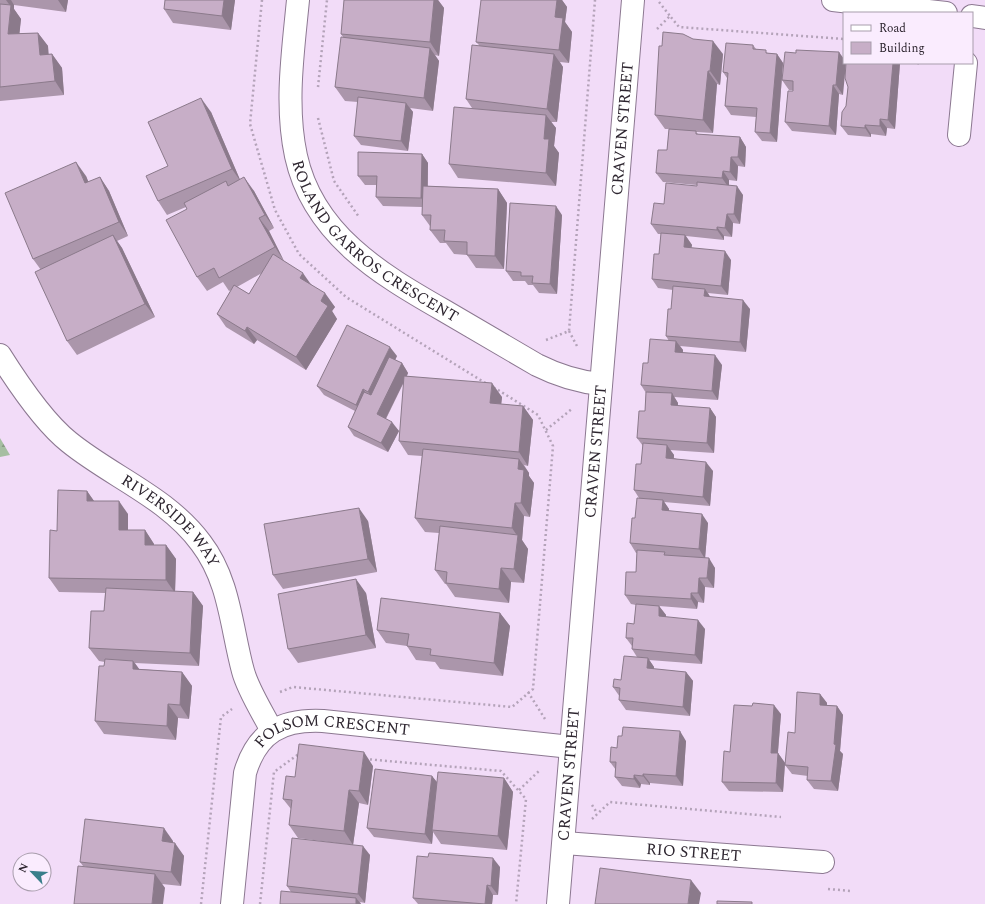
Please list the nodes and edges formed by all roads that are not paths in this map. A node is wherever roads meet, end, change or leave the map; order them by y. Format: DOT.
graph roads {
  1 [pos="298,0"];
  2 [pos="633,0"];
  3 [pos="833,0"];
  4 [pos="937,12"];
  5 [pos="973,16"];
  6 [pos="985,18"];
  7 [pos="966,64"];
  8 [pos="959,135"];
  9 [pos="0,355"];
  10 [pos="601,384"];
  11 [pos="272,731"];
  12 [pos="571,747"];
  13 [pos="574,844"];
  14 [pos="823,862"];
  15 [pos="232,904"];
  16 [pos="558,904"];
  1 -- 10 [label="street, ROLAND GARROS CRESCENT"];
  2 -- 10 [label="street, CRAVEN STREET"];
  3 -- 4 [label="street"];
  5 -- 6 [label="street"];
  7 -- 8 [label="street"];
  9 -- 11 [label="street, RIVERSIDE WAY"];
  10 -- 12 [label="street, CRAVEN STREET"];
  11 -- 12 [label="street, FOLSOM CRESCENT"];
  11 -- 15 [label="street, FOLSOM CRESCENT"];
  12 -- 13 [label="street, CRAVEN STREET"];
  13 -- 14 [label="street, RIO STREET"];
  13 -- 16 [label="street, CRAVEN STREET"];
}
